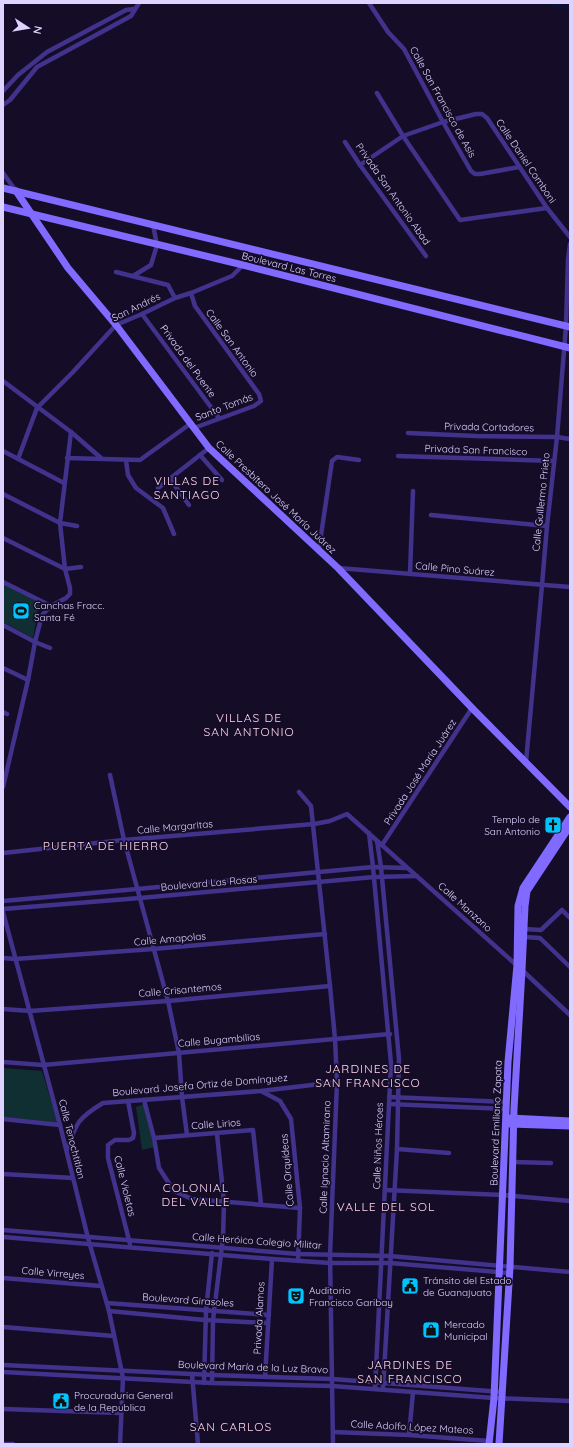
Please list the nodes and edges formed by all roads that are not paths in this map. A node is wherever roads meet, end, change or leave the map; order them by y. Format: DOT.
graph roads {
  1 [pos="139,3"];
  2 [pos="369,3"];
  3 [pos="134,9"];
  4 [pos="83,33"];
  5 [pos="87,39"];
  6 [pos="35,61"];
  7 [pos="37,67"];
  8 [pos="3,91"];
  9 [pos="377,93"];
  10 [pos="3,105"];
  11 [pos="443,122"];
  12 [pos="403,136"];
  13 [pos="345,142"];
  14 [pos="360,165"];
  15 [pos="519,167"];
  16 [pos="3,173"];
  17 [pos="3,188"];
  18 [pos="18,194"];
  19 [pos="3,207"];
  20 [pos="547,208"];
  21 [pos="30,214"];
  22 [pos="154,227"];
  23 [pos="570,238"];
  24 [pos="157,241"];
  25 [pos="570,244"];
  26 [pos="426,256"];
  27 [pos="569,260"];
  28 [pos="243,265"];
  29 [pos="116,272"];
  30 [pos="133,276"];
  31 [pos="191,294"];
  32 [pos="175,298"];
  33 [pos="142,314"];
  34 [pos="116,325"];
  35 [pos="568,327"];
  36 [pos="567,347"];
  37 [pos="4,382"];
  38 [pos="3,389"];
  39 [pos="261,402"];
  40 [pos="37,408"];
  41 [pos="219,418"];
  42 [pos="192,426"];
  43 [pos="70,432"];
  44 [pos="408,433"];
  45 [pos="557,437"];
  46 [pos="570,439"];
  47 [pos="209,448"];
  48 [pos="3,451"];
  49 [pos="200,455"];
  50 [pos="398,456"];
  51 [pos="67,458"];
  52 [pos="101,458"];
  53 [pos="18,459"];
  54 [pos="126,460"];
  55 [pos="359,460"];
  56 [pos="554,461"];
  57 [pos="170,479"];
  58 [pos="222,480"];
  59 [pos="64,483"];
  60 [pos="158,488"];
  61 [pos="413,491"];
  62 [pos="3,494"];
  63 [pos="189,504"];
  64 [pos="431,515"];
  65 [pos="60,523"];
  66 [pos="77,526"];
  67 [pos="547,526"];
  68 [pos="174,534"];
  69 [pos="3,538"];
  70 [pos="319,549"];
  71 [pos="81,567"];
  72 [pos="338,568"];
  73 [pos="65,569"];
  74 [pos="410,574"];
  75 [pos="3,582"];
  76 [pos="542,585"];
  77 [pos="570,587"];
  78 [pos="51,606"];
  79 [pos="3,625"];
  80 [pos="35,642"];
  81 [pos="50,648"];
  82 [pos="3,668"];
  83 [pos="28,680"];
  84 [pos="472,708"];
  85 [pos="526,763"];
  86 [pos="110,775"];
  87 [pos="3,787"];
  88 [pos="299,792"];
  89 [pos="570,807"];
  90 [pos="346,814"];
  91 [pos="570,817"];
  92 [pos="314,824"];
  93 [pos="570,826"];
  94 [pos="368,833"];
  95 [pos="124,840"];
  96 [pos="377,840"];
  97 [pos="382,845"];
  98 [pos="3,852"];
  99 [pos="374,867"];
  100 [pos="381,867"];
  101 [pos="407,868"];
  102 [pos="319,872"];
  103 [pos="381,876"];
  104 [pos="417,876"];
  105 [pos="374,877"];
  106 [pos="320,881"];
  107 [pos="138,890"];
  108 [pos="140,898"];
  109 [pos="3,900"];
  110 [pos="3,910"];
  111 [pos="570,918"];
  112 [pos="524,929"];
  113 [pos="541,930"];
  114 [pos="326,934"];
  115 [pos="524,938"];
  116 [pos="540,938"];
  117 [pos="153,949"];
  118 [pos="3,958"];
  119 [pos="15,959"];
  120 [pos="520,967"];
  121 [pos="570,967"];
  122 [pos="330,986"];
  123 [pos="168,1001"];
  124 [pos="3,1009"];
  125 [pos="30,1011"];
  126 [pos="570,1015"];
  127 [pos="396,1033"];
  128 [pos="389,1034"];
  129 [pos="335,1039"];
  130 [pos="179,1053"];
  131 [pos="3,1062"];
  132 [pos="43,1064"];
  133 [pos="336,1082"];
  134 [pos="261,1091"];
  135 [pos="182,1097"];
  136 [pos="389,1097"];
  137 [pos="398,1097"];
  138 [pos="144,1100"];
  139 [pos="128,1101"];
  140 [pos="389,1104"];
  141 [pos="398,1104"];
  142 [pos="506,1106"];
  143 [pos="515,1106"];
  144 [pos="3,1119"];
  145 [pos="505,1121"];
  146 [pos="514,1121"];
  147 [pos="570,1121"];
  148 [pos="60,1125"];
  149 [pos="570,1126"];
  150 [pos="216,1134"];
  151 [pos="188,1135"];
  152 [pos="154,1138"];
  153 [pos="397,1149"];
  154 [pos="67,1151"];
  155 [pos="450,1154"];
  156 [pos="513,1162"];
  157 [pos="551,1163"];
  158 [pos="3,1174"];
  159 [pos="73,1178"];
  160 [pos="385,1190"];
  161 [pos="394,1190"];
  162 [pos="503,1195"];
  163 [pos="512,1196"];
  164 [pos="570,1201"];
  165 [pos="224,1202"];
  166 [pos="261,1204"];
  167 [pos="300,1208"];
  168 [pos="3,1230"];
  169 [pos="3,1238"];
  170 [pos="88,1238"];
  171 [pos="130,1241"];
  172 [pos="90,1245"];
  173 [pos="212,1247"];
  174 [pos="131,1248"];
  175 [pos="222,1248"];
  176 [pos="212,1254"];
  177 [pos="298,1254"];
  178 [pos="221,1255"];
  179 [pos="330,1255"];
  180 [pos="381,1256"];
  181 [pos="390,1256"];
  182 [pos="272,1259"];
  183 [pos="298,1261"];
  184 [pos="330,1263"];
  185 [pos="381,1263"];
  186 [pos="390,1263"];
  187 [pos="499,1269"];
  188 [pos="510,1270"];
  189 [pos="570,1272"];
  190 [pos="3,1278"];
  191 [pos="101,1286"];
  192 [pos="107,1303"];
  193 [pos="109,1310"];
  194 [pos="206,1311"];
  195 [pos="214,1311"];
  196 [pos="269,1315"];
  197 [pos="205,1320"];
  198 [pos="213,1320"];
  199 [pos="268,1323"];
  200 [pos="3,1327"];
  201 [pos="114,1336"];
  202 [pos="3,1366"];
  203 [pos="122,1371"];
  204 [pos="3,1372"];
  205 [pos="192,1374"];
  206 [pos="204,1375"];
  207 [pos="213,1375"];
  208 [pos="265,1377"];
  209 [pos="123,1378"];
  210 [pos="332,1379"];
  211 [pos="192,1382"];
  212 [pos="376,1382"];
  213 [pos="204,1383"];
  214 [pos="212,1383"];
  215 [pos="383,1383"];
  216 [pos="332,1386"];
  217 [pos="375,1389"];
  218 [pos="383,1389"];
  219 [pos="413,1392"];
  220 [pos="494,1395"];
  221 [pos="502,1395"];
  222 [pos="570,1401"];
  223 [pos="3,1409"];
  224 [pos="121,1413"];
  225 [pos="333,1432"];
  226 [pos="409,1435"];
  227 [pos="489,1442"];
  228 [pos="3,1444"];
  229 [pos="13,1444"];
  230 [pos="120,1444"];
  231 [pos="198,1444"];
  232 [pos="333,1444"];
  233 [pos="499,1444"];
  1 -- 3 [label="street"];
  2 -- 11 [label="street, Calle San Francisco de Asís"];
  3 -- 4 [label="street"];
  3 -- 5 [label="street"];
  4 -- 5 [label="street"];
  4 -- 6 [label="street"];
  5 -- 7 [label="street"];
  6 -- 7 [label="street"];
  6 -- 8 [label="street"];
  7 -- 10 [label="street"];
  9 -- 12 [label="street"];
  11 -- 12 [label="street"];
  11 -- 15 [label="street, Calle Daniel Comboni"];
  11 -- 15 [label="street, Calle San Francisco de Asís"];
  12 -- 14 [label="street"];
  12 -- 20 [label="street"];
  13 -- 14 [label="street, Privada San Antonio Abad"];
  14 -- 26 [label="street, Privada San Antonio Abad"];
  15 -- 20 [label="street, Calle Daniel Comboni"];
  16 -- 18 [label="street, Calle Presbítero José María Juárez"];
  17 -- 18 [label="street, Boulevard Las Torres"];
  18 -- 21 [label="street, Calle Presbítero José María Juárez"];
  18 -- 22 [label="street, Boulevard Las Torres"];
  19 -- 21 [label="street, Boulevard Las Torres"];
  20 -- 23 [label="street, Calle Daniel Comboni"];
  21 -- 24 [label="street, Boulevard Las Torres"];
  21 -- 34 [label="street, Calle Presbítero José María Juárez"];
  22 -- 24 [label="street"];
  22 -- 35 [label="street, Boulevard Las Torres"];
  24 -- 28 [label="street, Boulevard Las Torres"];
  24 -- 30 [label="street"];
  25 -- 27 [label="street, Calle Guillermo Prieto"];
  27 -- 35 [label="street, Calle Guillermo Prieto"];
  28 -- 31 [label="street, San Andrés"];
  28 -- 36 [label="street, Boulevard Las Torres"];
  29 -- 30 [label="street"];
  30 -- 32 [label="street"];
  31 -- 32 [label="street, San Andrés"];
  31 -- 39 [label="street, Calle San Antonio"];
  32 -- 33 [label="street, San Andrés"];
  33 -- 34 [label="street, San Andrés"];
  33 -- 41 [label="street, Privada del Puente"];
  34 -- 40 [label="street, San Andrés"];
  34 -- 42 [label="street, Calle Presbítero José María Juárez"];
  35 -- 36 [label="street, Calle Guillermo Prieto"];
  36 -- 45 [label="street, Calle Guillermo Prieto"];
  37 -- 38 [label="street"];
  37 -- 40 [label="street"];
  39 -- 41 [label="street, Santo Tomás"];
  40 -- 43 [label="street"];
  40 -- 53 [label="street"];
  41 -- 42 [label="street, Santo Tomás"];
  42 -- 47 [label="street, Calle Presbítero José María Juárez"];
  42 -- 54 [label="street, Santo Tomás"];
  43 -- 51 [label="street"];
  43 -- 52 [label="street"];
  44 -- 45 [label="street, Privada Cortadores"];
  45 -- 46 [label="street, Privada Cortadores"];
  45 -- 56 [label="street, Calle Guillermo Prieto"];
  47 -- 49 [label="street"];
  47 -- 70 [label="street, Calle Presbítero José María Juárez"];
  48 -- 53 [label="street"];
  49 -- 57 [label="street"];
  49 -- 58 [label="street"];
  50 -- 56 [label="street, Privada San Francisco"];
  51 -- 52 [label="street, Santo Tomás"];
  51 -- 59 [label="street"];
  52 -- 54 [label="street, Santo Tomás"];
  53 -- 59 [label="street"];
  54 -- 68 [label="street"];
  55 -- 70 [label="street"];
  56 -- 67 [label="street, Calle Guillermo Prieto"];
  57 -- 60 [label="street"];
  57 -- 63 [label="street"];
  59 -- 65 [label="street"];
  61 -- 74 [label="street"];
  62 -- 65 [label="street"];
  64 -- 67 [label="street"];
  65 -- 66 [label="street"];
  65 -- 73 [label="street"];
  67 -- 76 [label="street, Calle Guillermo Prieto"];
  69 -- 73 [label="street"];
  70 -- 72 [label="street, Calle Presbítero José María Juárez"];
  71 -- 73 [label="street"];
  72 -- 74 [label="street, Calle Pino Suárez"];
  72 -- 84 [label="street, Calle Presbítero José María Juárez"];
  73 -- 78 [label="street"];
  74 -- 76 [label="street, Calle Pino Suárez"];
  75 -- 78 [label="street"];
  76 -- 77 [label="street, Calle Pino Suárez"];
  76 -- 85 [label="street, Calle Guillermo Prieto"];
  78 -- 80 [label="street"];
  79 -- 80 [label="street"];
  80 -- 81 [label="street"];
  80 -- 83 [label="street"];
  82 -- 83 [label="street"];
  83 -- 87 [label="street"];
  84 -- 85 [label="street, Calle Presbítero José María Juárez"];
  84 -- 97 [label="street, Privada José María Juárez"];
  85 -- 89 [label="street, Calle Presbítero José María Juárez"];
  86 -- 95 [label="street"];
  88 -- 92 [label="street, Calle Ignacio Altamirano"];
  90 -- 92 [label="street, Calle Margaritas"];
  90 -- 94 [label="street, Calle Manzano"];
  91 -- 120 [label="street, Boulevard Emiliano Zapata"];
  92 -- 95 [label="street, Calle Margaritas"];
  92 -- 102 [label="street, Calle Ignacio Altamirano"];
  93 -- 112 [label="street, Boulevard Emiliano Zapata"];
  94 -- 96 [label="street, Calle Manzano"];
  94 -- 99 [label="street, Calle Niños Héroes"];
  95 -- 98 [label="street, Calle Margaritas"];
  95 -- 107 [label="street"];
  96 -- 97 [label="street, Calle Manzano"];
  96 -- 100 [label="street, Calle Niños Héroes"];
  97 -- 101 [label="street, Calle Manzano"];
  99 -- 100 [label="street, Boulevard Las Rosas"];
  99 -- 102 [label="street, Boulevard Las Rosas"];
  99 -- 105 [label="street, Calle Niños Héroes"];
  100 -- 101 [label="street, Boulevard Las Rosas"];
  100 -- 103 [label="street, Calle Niños Héroes"];
  101 -- 104 [label="street, Calle Manzano"];
  102 -- 106 [label="street, Calle Ignacio Altamirano"];
  102 -- 107 [label="street, Boulevard Las Rosas"];
  103 -- 104 [label="street, Boulevard Las Rosas"];
  103 -- 105 [label="street, Boulevard Las Rosas"];
  103 -- 127 [label="street, Calle Niños Héroes"];
  104 -- 120 [label="street, Calle Manzano"];
  105 -- 106 [label="street, Boulevard Las Rosas"];
  105 -- 128 [label="street, Calle Niños Héroes"];
  106 -- 108 [label="street, Boulevard Las Rosas"];
  106 -- 114 [label="street, Calle Ignacio Altamirano"];
  107 -- 108 [label="street"];
  107 -- 109 [label="street, Boulevard Las Rosas"];
  108 -- 110 [label="street, Boulevard Las Rosas"];
  108 -- 117 [label="street"];
  110 -- 119 [label="street, Calle Tenochtitlan"];
  111 -- 113 [label="street"];
  112 -- 113 [label="street"];
  112 -- 115 [label="street, Boulevard Emiliano Zapata"];
  113 -- 116 [label="street"];
  114 -- 117 [label="street, Calle Amapolas"];
  114 -- 122 [label="street, Calle Ignacio Altamirano"];
  115 -- 116 [label="street"];
  115 -- 120 [label="street, Boulevard Emiliano Zapata"];
  116 -- 121 [label="street"];
  117 -- 119 [label="street, Calle Amapolas"];
  117 -- 123 [label="street"];
  118 -- 119 [label="street, Calle Amapolas"];
  119 -- 125 [label="street, Calle Tenochtitlan"];
  120 -- 126 [label="street, Calle Manzano"];
  120 -- 142 [label="street, Boulevard Emiliano Zapata"];
  120 -- 143 [label="street, Boulevard Emiliano Zapata"];
  122 -- 123 [label="street, Calle Crisantemos"];
  122 -- 129 [label="street, Calle Ignacio Altamirano"];
  123 -- 125 [label="street, Calle Crisantemos"];
  123 -- 130 [label="street"];
  124 -- 125 [label="street, Calle Crisantemos"];
  125 -- 132 [label="street, Calle Tenochtitlan"];
  127 -- 128 [label="street, Calle Bugambilias"];
  127 -- 137 [label="street, Calle Niños Héroes"];
  128 -- 129 [label="street, Calle Bugambilias"];
  128 -- 136 [label="street, Calle Niños Héroes"];
  129 -- 130 [label="street, Calle Bugambilias"];
  129 -- 133 [label="street, Calle Ignacio Altamirano"];
  130 -- 132 [label="street, Calle Bugambilias"];
  130 -- 135 [label="street"];
  131 -- 132 [label="street, Calle Bugambilias"];
  132 -- 148 [label="street, Calle Tenochtitlan"];
  133 -- 134 [label="street, Boulevard Josefa Ortiz de Domínguez"];
  133 -- 179 [label="street, Calle Ignacio Altamirano"];
  134 -- 135 [label="street, Boulevard Josefa Ortiz de Domínguez"];
  134 -- 167 [label="street, Calle Orquídeas"];
  135 -- 138 [label="street, Boulevard Josefa Ortiz de Domínguez"];
  135 -- 151 [label="street"];
  136 -- 137 [label="street"];
  136 -- 140 [label="street, Calle Niños Héroes"];
  137 -- 141 [label="street, Calle Niños Héroes"];
  137 -- 142 [label="street"];
  138 -- 139 [label="street, Boulevard Josefa Ortiz de Domínguez"];
  138 -- 152 [label="street"];
  139 -- 154 [label="street, Boulevard Josefa Ortiz de Domínguez"];
  139 -- 171 [label="street, Calle Violetas"];
  140 -- 141 [label="street"];
  140 -- 160 [label="street, Calle Niños Héroes"];
  141 -- 142 [label="street"];
  141 -- 153 [label="street, Calle Niños Héroes"];
  142 -- 143 [label="street"];
  142 -- 145 [label="street, Boulevard Emiliano Zapata"];
  143 -- 146 [label="street, Boulevard Emiliano Zapata"];
  144 -- 148 [label="street"];
  145 -- 146 [label="street"];
  145 -- 162 [label="street, Boulevard Emiliano Zapata"];
  146 -- 147 [label="street"];
  146 -- 149 [label="street"];
  146 -- 156 [label="street, Boulevard Emiliano Zapata"];
  148 -- 154 [label="street, Calle Tenochtitlan"];
  150 -- 151 [label="street, Calle Lirios"];
  150 -- 165 [label="street"];
  150 -- 166 [label="street, Calle Lirios"];
  151 -- 152 [label="street, Calle Lirios"];
  152 -- 165 [label="street"];
  153 -- 155 [label="street"];
  153 -- 161 [label="street, Calle Niños Héroes"];
  154 -- 159 [label="street, Calle Tenochtitlan"];
  156 -- 157 [label="street"];
  156 -- 163 [label="street, Boulevard Emiliano Zapata"];
  158 -- 159 [label="street"];
  159 -- 170 [label="street, Calle Tenochtitlan"];
  160 -- 161 [label="street"];
  160 -- 180 [label="street, Calle Niños Héroes"];
  161 -- 162 [label="street"];
  161 -- 181 [label="street, Calle Niños Héroes"];
  162 -- 163 [label="street"];
  162 -- 187 [label="street, Boulevard Emiliano Zapata"];
  163 -- 164 [label="street"];
  163 -- 188 [label="street, Boulevard Emiliano Zapata"];
  165 -- 166 [label="street"];
  165 -- 175 [label="street"];
  166 -- 167 [label="street"];
  167 -- 177 [label="street, Calle Orquídeas"];
  168 -- 170 [label="street, Calle Heróico Colegio Militar"];
  169 -- 172 [label="street, Calle Heróico Colegio Militar"];
  170 -- 171 [label="street, Calle Heróico Colegio Militar"];
  170 -- 172 [label="street, Calle Tenochtitlan"];
  171 -- 173 [label="street, Calle Heróico Colegio Militar"];
  171 -- 174 [label="street, Calle Violetas"];
  172 -- 174 [label="street, Calle Heróico Colegio Militar"];
  172 -- 191 [label="street, Calle Tenochtitlan"];
  173 -- 175 [label="street, Calle Heróico Colegio Militar"];
  173 -- 176 [label="street"];
  174 -- 176 [label="street, Calle Heróico Colegio Militar"];
  175 -- 177 [label="street, Calle Heróico Colegio Militar"];
  175 -- 178 [label="street"];
  176 -- 178 [label="street, Calle Heróico Colegio Militar"];
  176 -- 194 [label="street"];
  177 -- 179 [label="street, Calle Heróico Colegio Militar"];
  177 -- 183 [label="street, Calle Orquídeas"];
  178 -- 182 [label="street, Calle Heróico Colegio Militar"];
  178 -- 195 [label="street"];
  179 -- 180 [label="street, Calle Heróico Colegio Militar"];
  179 -- 184 [label="street, Calle Ignacio Altamirano"];
  180 -- 181 [label="street, Calle Heróico Colegio Militar"];
  180 -- 185 [label="street, Calle Niños Héroes"];
  181 -- 186 [label="street, Calle Niños Héroes"];
  181 -- 187 [label="street, Calle Heróico Colegio Militar"];
  182 -- 183 [label="street, Calle Heróico Colegio Militar"];
  182 -- 196 [label="street, Privada Alamos"];
  183 -- 184 [label="street, Calle Heróico Colegio Militar"];
  184 -- 185 [label="street, Calle Heróico Colegio Militar"];
  184 -- 210 [label="street, Calle Ignacio Altamirano"];
  185 -- 186 [label="street, Calle Heróico Colegio Militar"];
  185 -- 212 [label="street, Calle Niños Héroes"];
  186 -- 187 [label="street, Calle Heróico Colegio Militar"];
  186 -- 215 [label="street, Calle Niños Héroes"];
  187 -- 188 [label="street, Calle Heróico Colegio Militar"];
  187 -- 220 [label="street, Boulevard Emiliano Zapata"];
  188 -- 189 [label="street, Calle Heróico Colegio Militar"];
  188 -- 221 [label="street, Boulevard Emiliano Zapata"];
  190 -- 191 [label="street, Calle Virreyes"];
  191 -- 192 [label="street, Calle Tenochtitlan"];
  192 -- 193 [label="street, Calle Tenochtitlan"];
  192 -- 194 [label="street, Boulevard Girasoles"];
  193 -- 197 [label="street, Boulevard Girasoles"];
  193 -- 201 [label="street, Calle Tenochtitlan"];
  194 -- 195 [label="street, Boulevard Girasoles"];
  194 -- 197 [label="street"];
  195 -- 196 [label="street, Boulevard Girasoles"];
  195 -- 198 [label="street"];
  196 -- 199 [label="street, Privada Alamos"];
  197 -- 198 [label="street, Boulevard Girasoles"];
  197 -- 206 [label="street"];
  198 -- 199 [label="street, Boulevard Girasoles"];
  198 -- 207 [label="street"];
  199 -- 208 [label="street, Privada Alamos"];
  200 -- 201 [label="street"];
  201 -- 203 [label="street, Calle Tenochtitlan"];
  202 -- 203 [label="street, Boulevard María de la Luz Bravo"];
  203 -- 205 [label="street, Boulevard María de la Luz Bravo"];
  203 -- 209 [label="street, Calle Tenochtitlan"];
  204 -- 209 [label="street, Boulevard María de la Luz Bravo"];
  205 -- 206 [label="street, Boulevard María de la Luz Bravo"];
  205 -- 211 [label="street"];
  206 -- 207 [label="street, Boulevard María de la Luz Bravo"];
  206 -- 213 [label="street"];
  207 -- 208 [label="street, Boulevard María de la Luz Bravo"];
  207 -- 214 [label="street"];
  208 -- 210 [label="street, Boulevard María de la Luz Bravo"];
  209 -- 211 [label="street, Boulevard María de la Luz Bravo"];
  209 -- 224 [label="street, Calle Tenochtitlan"];
  210 -- 212 [label="street, Boulevard María de la Luz Bravo"];
  210 -- 216 [label="street, Calle Ignacio Altamirano"];
  211 -- 213 [label="street, Boulevard María de la Luz Bravo"];
  211 -- 231 [label="street"];
  212 -- 215 [label="street, Boulevard María de la Luz Bravo"];
  212 -- 217 [label="street, Calle Niños Héroes"];
  213 -- 214 [label="street, Boulevard María de la Luz Bravo"];
  214 -- 216 [label="street, Boulevard María de la Luz Bravo"];
  215 -- 218 [label="street, Calle Niños Héroes"];
  215 -- 220 [label="street, Boulevard María de la Luz Bravo"];
  216 -- 217 [label="street, Boulevard María de la Luz Bravo"];
  216 -- 225 [label="street, Calle Ignacio Altamirano"];
  217 -- 218 [label="street, Boulevard María de la Luz Bravo"];
  218 -- 219 [label="street, Boulevard María de la Luz Bravo"];
  219 -- 220 [label="street, Boulevard María de la Luz Bravo"];
  219 -- 226 [label="street"];
  220 -- 221 [label="street, Boulevard María de la Luz Bravo"];
  220 -- 227 [label="street, Boulevard Emiliano Zapata"];
  221 -- 222 [label="street, Boulevard María de la Luz Bravo"];
  221 -- 233 [label="street, Boulevard Emiliano Zapata"];
  223 -- 224 [label="street"];
  224 -- 230 [label="street, Calle Tenochtitlan"];
  225 -- 226 [label="street, Calle Adolfo López Mateos"];
  225 -- 232 [label="street, Calle Ignacio Altamirano"];
  226 -- 227 [label="street, Calle Adolfo López Mateos"];
  228 -- 229 [label="street"];
}
